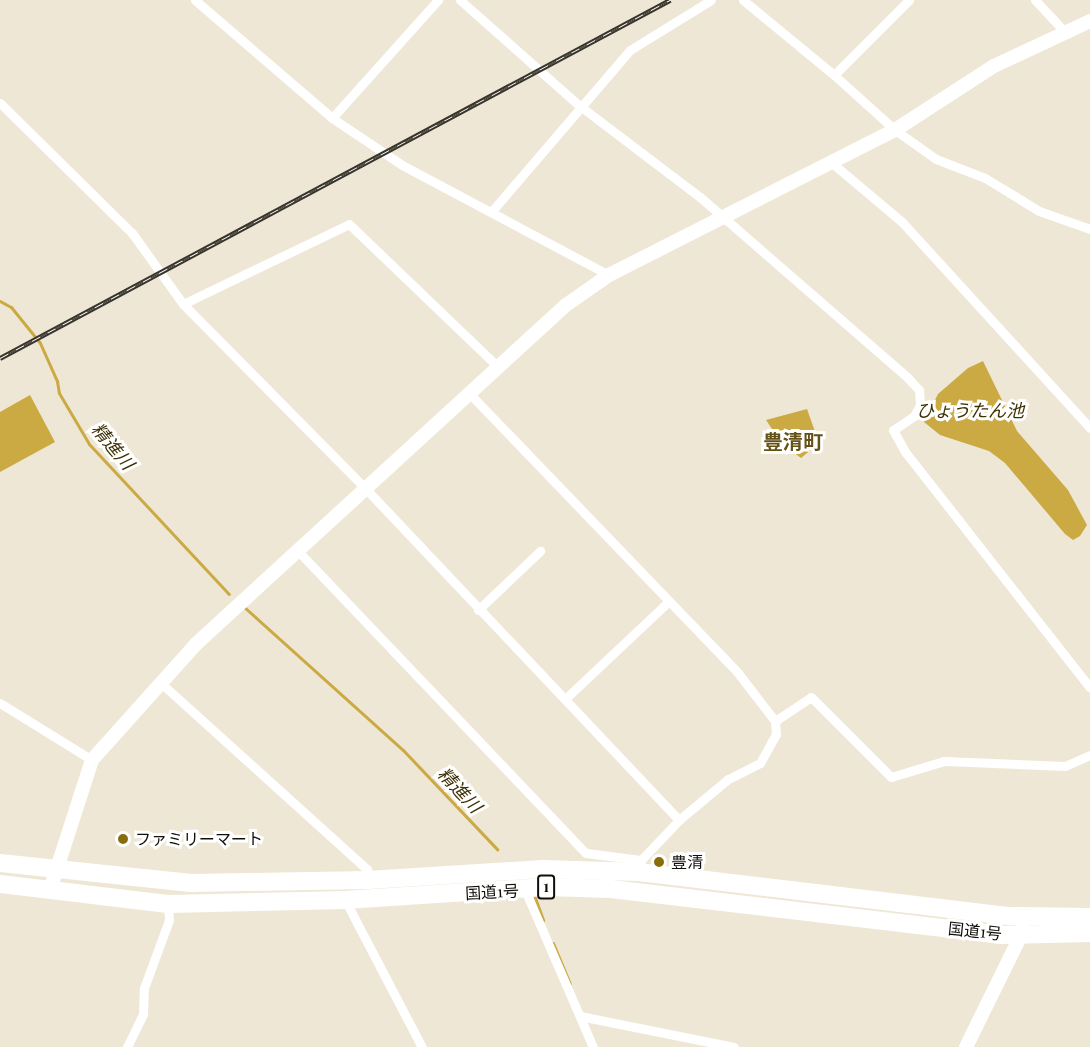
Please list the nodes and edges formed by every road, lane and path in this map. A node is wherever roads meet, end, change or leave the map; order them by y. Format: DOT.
graph roads {
  1 [pos="195,0"];
  2 [pos="438,0"];
  3 [pos="460,0"];
  4 [pos="711,0"];
  5 [pos="743,0"];
  6 [pos="909,0"];
  7 [pos="1035,0"];
  8 [pos="207,4"];
  9 [pos="1090,21"];
  10 [pos="1065,32"];
  11 [pos="834,75"];
  12 [pos="0,103"];
  13 [pos="580,106"];
  14 [pos="332,118"];
  15 [pos="895,130"];
  16 [pos="832,163"];
  17 [pos="492,212"];
  18 [pos="722,218"];
  19 [pos="1090,229"];
  20 [pos="609,275"];
  21 [pos="183,304"];
  22 [pos="498,367"];
  23 [pos="468,392"];
  24 [pos="1090,428"];
  25 [pos="366,489"];
  26 [pos="298,551"];
  27 [pos="540,551"];
  28 [pos="669,601"];
  29 [pos="478,610"];
  30 [pos="1090,669"];
  31 [pos="1081,675"];
  32 [pos="162,684"];
  33 [pos="1090,688"];
  34 [pos="565,699"];
  35 [pos="0,703"];
  36 [pos="775,721"];
  37 [pos="1090,755"];
  38 [pos="92,760"];
  39 [pos="679,820"];
  40 [pos="0,863"];
  41 [pos="640,866"];
  42 [pos="55,870"];
  43 [pos="368,880"];
  44 [pos="0,884"];
  45 [pos="50,890"];
  46 [pos="525,890"];
  47 [pos="345,900"];
  48 [pos="168,904"];
  49 [pos="1024,916"];
  50 [pos="1090,917"];
  51 [pos="1090,933"];
  52 [pos="1021,935"];
  53 [pos="580,1016"];
  54 [pos="127,1047"];
  55 [pos="422,1047"];
  56 [pos="593,1047"];
  57 [pos="734,1047"];
  58 [pos="966,1047"];
  1 -- 8 [label="street"];
  2 -- 14 [label="street"];
  3 -- 13 [label="street"];
  4 -- 13 [label="street"];
  5 -- 11 [label="street"];
  6 -- 11 [label="street"];
  7 -- 10 [label="street"];
  8 -- 14 [label="street"];
  9 -- 10 [label="street"];
  10 -- 15 [label="street"];
  11 -- 15 [label="street"];
  12 -- 21 [label="street"];
  13 -- 17 [label="street"];
  13 -- 18 [label="street"];
  14 -- 17 [label="street"];
  15 -- 16 [label="street"];
  15 -- 19 [label="street"];
  16 -- 18 [label="street"];
  16 -- 24 [label="street"];
  17 -- 20 [label="street"];
  18 -- 20 [label="street"];
  18 -- 31 [label="street"];
  20 -- 22 [label="street"];
  21 -- 22 [label="street"];
  21 -- 25 [label="street"];
  22 -- 23 [label="street"];
  23 -- 25 [label="street"];
  23 -- 28 [label="street"];
  25 -- 26 [label="street"];
  25 -- 29 [label="street"];
  26 -- 32 [label="street"];
  26 -- 41 [label="street"];
  27 -- 29 [label="street"];
  28 -- 34 [label="street"];
  28 -- 36 [label="street"];
  29 -- 34 [label="street"];
  30 -- 31 [label="street"];
  31 -- 33 [label="street"];
  32 -- 38 [label="street"];
  32 -- 43 [label="street"];
  34 -- 39 [label="street"];
  35 -- 38 [label="street"];
  36 -- 37 [label="street"];
  36 -- 39 [label="street"];
  38 -- 42 [label="street"];
  39 -- 41 [label="street"];
  40 -- 42 [label="highway, 国道1号 / 1"];
  41 -- 43 [label="highway, 国道1号 / 1"];
  41 -- 49 [label="highway, 国道1号 / 1"];
  42 -- 43 [label="highway, 国道1号 / 1"];
  42 -- 45 [label="street"];
  44 -- 45 [label="highway, 国道1号 / 1"];
  45 -- 48 [label="highway, 国道1号 / 1"];
  46 -- 47 [label="highway, 国道1号 / 1"];
  46 -- 52 [label="highway, 国道1号 / 1"];
  46 -- 53 [label="street"];
  47 -- 48 [label="highway, 国道1号 / 1"];
  47 -- 55 [label="street"];
  48 -- 54 [label="street"];
  49 -- 50 [label="highway, 国道1号 / 1"];
  49 -- 52 [label="street"];
  51 -- 52 [label="highway, 国道1号 / 1"];
  52 -- 58 [label="street"];
  53 -- 56 [label="street"];
  53 -- 57 [label="street"];
}
